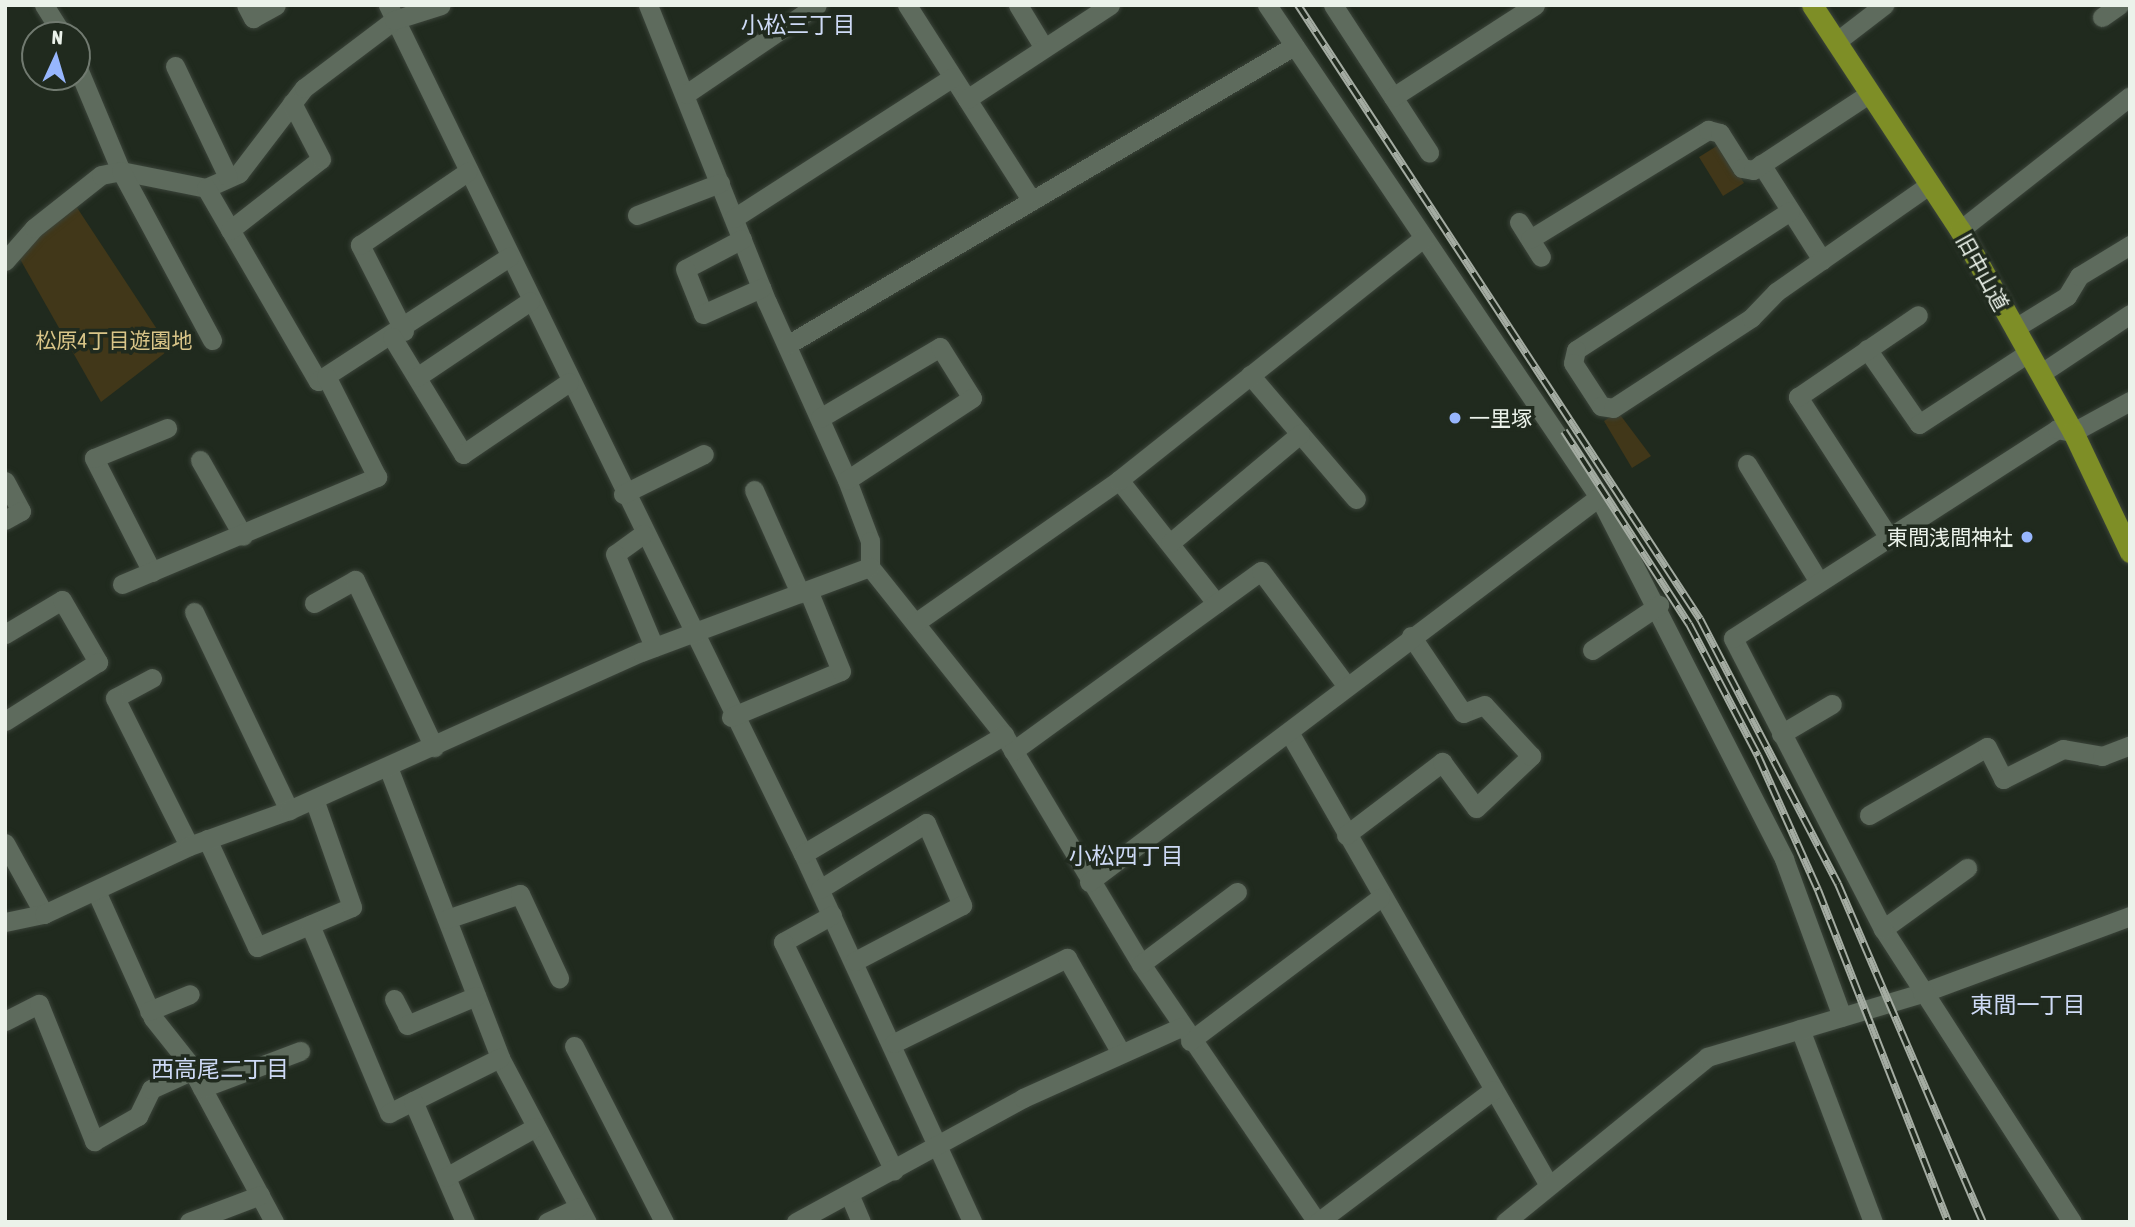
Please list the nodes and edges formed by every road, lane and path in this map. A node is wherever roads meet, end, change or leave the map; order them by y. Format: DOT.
graph roads {
  1 [pos="44,5"];
  2 [pos="246,5"];
  3 [pos="276,5"];
  4 [pos="441,5"];
  5 [pos="648,5"];
  6 [pos="817,5"];
  7 [pos="907,5"];
  8 [pos="1018,5"];
  9 [pos="1110,5"];
  10 [pos="1268,5"];
  11 [pos="1333,5"];
  12 [pos="1535,5"];
  13 [pos="1812,5"];
  14 [pos="1884,5"];
  15 [pos="2120,5"];
  16 [pos="391,13"];
  17 [pos="2130,16"];
  18 [pos="2102,17"];
  19 [pos="54,21"];
  20 [pos="1836,42"];
  21 [pos="1294,46"];
  22 [pos="1044,48"];
  23 [pos="175,66"];
  24 [pos="953,77"];
  25 [pos="87,91"];
  26 [pos="1870,93"];
  27 [pos="685,94"];
  28 [pos="2130,96"];
  29 [pos="1393,97"];
  30 [pos="967,99"];
  31 [pos="292,103"];
  32 [pos="1429,152"];
  33 [pos="1761,164"];
  34 [pos="121,171"];
  35 [pos="467,172"];
  36 [pos="228,177"];
  37 [pos="720,183"];
  38 [pos="1930,184"];
  39 [pos="205,188"];
  40 [pos="1032,201"];
  41 [pos="1790,211"];
  42 [pos="637,215"];
  43 [pos="734,218"];
  44 [pos="1519,222"];
  45 [pos="230,230"];
  46 [pos="1960,230"];
  47 [pos="1423,238"];
  48 [pos="742,239"];
  49 [pos="1530,239"];
  50 [pos="2130,244"];
  51 [pos="509,257"];
  52 [pos="1541,257"];
  53 [pos="1822,260"];
  54 [pos="5,261"];
  55 [pos="761,288"];
  56 [pos="530,301"];
  57 [pos="2130,314"];
  58 [pos="1918,315"];
  59 [pos="2015,328"];
  60 [pos="398,334"];
  61 [pos="212,340"];
  62 [pos="787,345"];
  63 [pos="1867,349"];
  64 [pos="2028,352"];
  65 [pos="2040,374"];
  66 [pos="1250,375"];
  67 [pos="326,376"];
  68 [pos="417,377"];
  69 [pos="569,382"];
  70 [pos="2130,401"];
  71 [pos="820,418"];
  72 [pos="167,428"];
  73 [pos="2073,432"];
  74 [pos="1300,434"];
  75 [pos="704,454"];
  76 [pos="200,460"];
  77 [pos="1747,464"];
  78 [pos="847,480"];
  79 [pos="1119,480"];
  80 [pos="5,481"];
  81 [pos="754,490"];
  82 [pos="623,494"];
  83 [pos="1599,497"];
  84 [pos="1356,499"];
  85 [pos="5,520"];
  86 [pos="643,534"];
  87 [pos="243,536"];
  88 [pos="1888,536"];
  89 [pos="1170,543"];
  90 [pos="2130,552"];
  91 [pos="870,567"];
  92 [pos="152,572"];
  93 [pos="1819,582"];
  94 [pos="122,583"];
  95 [pos="804,591"];
  96 [pos="314,603"];
  97 [pos="1216,603"];
  98 [pos="1659,605"];
  99 [pos="194,612"];
  100 [pos="915,623"];
  101 [pos="5,634"];
  102 [pos="691,634"];
  103 [pos="1411,636"];
  104 [pos="654,647"];
  105 [pos="1592,650"];
  106 [pos="152,678"];
  107 [pos="1346,685"];
  108 [pos="1832,704"];
  109 [pos="731,717"];
  110 [pos="5,721"];
  111 [pos="1289,732"];
  112 [pos="1781,734"];
  113 [pos="1008,743"];
  114 [pos="2130,745"];
  115 [pos="434,747"];
  116 [pos="388,766"];
  117 [pos="314,799"];
  118 [pos="289,810"];
  119 [pos="1869,815"];
  120 [pos="1346,835"];
  121 [pos="198,842"];
  122 [pos="5,843"];
  123 [pos="803,854"];
  124 [pos="1967,868"];
  125 [pos="1089,882"];
  126 [pos="820,890"];
  127 [pos="96,891"];
  128 [pos="1237,892"];
  129 [pos="1380,898"];
  130 [pos="44,914"];
  131 [pos="832,915"];
  132 [pos="2130,916"];
  133 [pos="447,919"];
  134 [pos="5,922"];
  135 [pos="310,925"];
  136 [pos="1883,929"];
  137 [pos="855,961"];
  138 [pos="1141,964"];
  139 [pos="559,978"];
  140 [pos="1922,993"];
  141 [pos="190,994"];
  142 [pos="476,996"];
  143 [pos="394,999"];
  144 [pos="149,1011"];
  145 [pos="1842,1017"];
  146 [pos="5,1021"];
  147 [pos="1800,1029"];
  148 [pos="1186,1034"];
  149 [pos="894,1043"];
  150 [pos="574,1045"];
  151 [pos="299,1051"];
  152 [pos="1121,1053"];
  153 [pos="500,1058"];
  154 [pos="197,1079"];
  155 [pos="1493,1090"];
  156 [pos="414,1101"];
  157 [pos="536,1127"];
  158 [pos="938,1144"];
  159 [pos="894,1171"];
  160 [pos="446,1177"];
  161 [pos="1547,1182"];
  162 [pos="260,1195"];
  163 [pos="850,1196"];
  164 [pos="583,1214"];
  165 [pos="189,1222"];
  166 [pos="275,1222"];
  167 [pos="465,1222"];
  168 [pos="547,1222"];
  169 [pos="664,1222"];
  170 [pos="796,1222"];
  171 [pos="861,1222"];
  172 [pos="972,1222"];
  173 [pos="1318,1222"];
  174 [pos="1505,1222"];
  175 [pos="1873,1222"];
  176 [pos="2072,1222"];
  1 -- 19 [label="street"];
  2 -- 3 [label="street"];
  4 -- 16 [label="street"];
  5 -- 27 [label="street"];
  6 -- 27 [label="street"];
  7 -- 24 [label="street"];
  8 -- 22 [label="street"];
  9 -- 22 [label="street"];
  10 -- 21 [label="street"];
  11 -- 29 [label="street"];
  12 -- 29 [label="street"];
  13 -- 20 [label="main road, 旧中山道"];
  14 -- 20 [label="street"];
  15 -- 17 [label="street"];
  15 -- 18 [label="street"];
  16 -- 31 [label="street"];
  16 -- 35 [label="street"];
  20 -- 26 [label="main road, 旧中山道"];
  21 -- 40 [label="street"];
  21 -- 47 [label="street"];
  22 -- 30 [label="street"];
  23 -- 36 [label="street"];
  24 -- 30 [label="street"];
  24 -- 43 [label="street"];
  25 -- 34 [label="street"];
  26 -- 33 [label="street"];
  26 -- 38 [label="main road, 旧中山道"];
  27 -- 37 [label="street"];
  28 -- 46 [label="street"];
  29 -- 32 [label="street"];
  30 -- 40 [label="street"];
  31 -- 36 [label="street"];
  31 -- 45 [label="street"];
  33 -- 41 [label="street"];
  33 -- 49 [label="street"];
  34 -- 39 [label="street"];
  34 -- 54 [label="street"];
  34 -- 61 [label="street"];
  35 -- 51 [label="street"];
  35 -- 60 [label="street"];
  36 -- 39 [label="street"];
  37 -- 42 [label="street"];
  37 -- 43 [label="street"];
  38 -- 46 [label="main road, 旧中山道"];
  38 -- 53 [label="street"];
  39 -- 45 [label="street"];
  40 -- 62 [label="street"];
  41 -- 53 [label="street"];
  41 -- 53 [label="street"];
  43 -- 48 [label="street"];
  44 -- 49 [label="street"];
  45 -- 67 [label="street"];
  46 -- 59 [label="main road, 旧中山道"];
  47 -- 66 [label="street"];
  47 -- 83 [label="street"];
  48 -- 55 [label="street"];
  48 -- 55 [label="street"];
  49 -- 52 [label="street"];
  50 -- 59 [label="street"];
  51 -- 56 [label="street"];
  51 -- 60 [label="street"];
  55 -- 62 [label="street"];
  56 -- 68 [label="street"];
  56 -- 69 [label="street"];
  57 -- 65 [label="street"];
  58 -- 63 [label="street"];
  59 -- 64 [label="main road, 旧中山道"];
  60 -- 67 [label="street"];
  60 -- 68 [label="street"];
  62 -- 71 [label="street"];
  63 -- 64 [label="street"];
  63 -- 88 [label="street"];
  64 -- 65 [label="main road, 旧中山道"];
  65 -- 73 [label="main road, 旧中山道"];
  66 -- 74 [label="street"];
  66 -- 79 [label="street"];
  67 -- 87 [label="street"];
  68 -- 69 [label="street"];
  69 -- 82 [label="street"];
  70 -- 73 [label="street"];
  71 -- 78 [label="street"];
  71 -- 78 [label="street"];
  72 -- 92 [label="street"];
  73 -- 88 [label="street"];
  73 -- 90 [label="main road, 旧中山道"];
  74 -- 84 [label="street"];
  74 -- 89 [label="street"];
  75 -- 82 [label="street"];
  76 -- 87 [label="street"];
  77 -- 93 [label="street"];
  78 -- 91 [label="street"];
  79 -- 89 [label="street"];
  79 -- 100 [label="street"];
  80 -- 85 [label="street"];
  81 -- 95 [label="street"];
  82 -- 86 [label="street"];
  83 -- 98 [label="street"];
  83 -- 103 [label="street"];
  86 -- 102 [label="street"];
  86 -- 104 [label="street"];
  87 -- 92 [label="street"];
  88 -- 93 [label="street"];
  89 -- 97 [label="street"];
  91 -- 95 [label="street"];
  91 -- 100 [label="street"];
  92 -- 94 [label="street"];
  93 -- 112 [label="street"];
  95 -- 102 [label="street"];
  95 -- 109 [label="street"];
  96 -- 115 [label="street"];
  97 -- 107 [label="street"];
  97 -- 113 [label="street"];
  98 -- 105 [label="street"];
  98 -- 145 [label="street"];
  99 -- 118 [label="street"];
  100 -- 113 [label="street"];
  101 -- 110 [label="street"];
  102 -- 104 [label="street"];
  102 -- 109 [label="street"];
  103 -- 107 [label="street"];
  103 -- 120 [label="street"];
  104 -- 115 [label="street"];
  106 -- 121 [label="street"];
  107 -- 111 [label="street"];
  108 -- 112 [label="street"];
  109 -- 123 [label="street"];
  111 -- 120 [label="street"];
  111 -- 125 [label="street"];
  112 -- 136 [label="street"];
  113 -- 123 [label="street"];
  113 -- 125 [label="street"];
  114 -- 119 [label="street"];
  115 -- 116 [label="street"];
  116 -- 117 [label="street"];
  116 -- 133 [label="street"];
  117 -- 118 [label="street"];
  117 -- 135 [label="street"];
  118 -- 121 [label="street"];
  120 -- 129 [label="street"];
  121 -- 127 [label="street"];
  121 -- 135 [label="street"];
  122 -- 130 [label="street"];
  123 -- 126 [label="street"];
  124 -- 136 [label="street"];
  125 -- 138 [label="street"];
  126 -- 131 [label="street"];
  126 -- 137 [label="street"];
  127 -- 130 [label="street"];
  127 -- 144 [label="street"];
  128 -- 138 [label="street"];
  129 -- 148 [label="street"];
  129 -- 155 [label="street"];
  130 -- 134 [label="street"];
  131 -- 137 [label="street"];
  131 -- 159 [label="street"];
  132 -- 140 [label="street"];
  133 -- 139 [label="street"];
  133 -- 142 [label="street"];
  135 -- 156 [label="street"];
  136 -- 140 [label="street"];
  137 -- 149 [label="street"];
  138 -- 148 [label="street"];
  140 -- 145 [label="street"];
  140 -- 176 [label="street"];
  141 -- 144 [label="street"];
  142 -- 143 [label="street"];
  142 -- 153 [label="street"];
  144 -- 154 [label="street"];
  145 -- 147 [label="street"];
  146 -- 154 [label="street"];
  147 -- 161 [label="street"];
  147 -- 175 [label="street"];
  148 -- 152 [label="street"];
  148 -- 173 [label="street"];
  149 -- 152 [label="street"];
  149 -- 158 [label="street"];
  150 -- 169 [label="street"];
  151 -- 154 [label="street"];
  152 -- 158 [label="street"];
  153 -- 156 [label="street"];
  153 -- 157 [label="street"];
  154 -- 162 [label="street"];
  155 -- 161 [label="street"];
  155 -- 173 [label="street"];
  156 -- 160 [label="street"];
  157 -- 160 [label="street"];
  157 -- 164 [label="street"];
  158 -- 159 [label="street"];
  158 -- 172 [label="street"];
  159 -- 163 [label="street"];
  160 -- 167 [label="street"];
  161 -- 174 [label="street"];
  162 -- 165 [label="street"];
  162 -- 166 [label="street"];
  163 -- 170 [label="street"];
  163 -- 171 [label="street"];
  164 -- 168 [label="street"];
}
